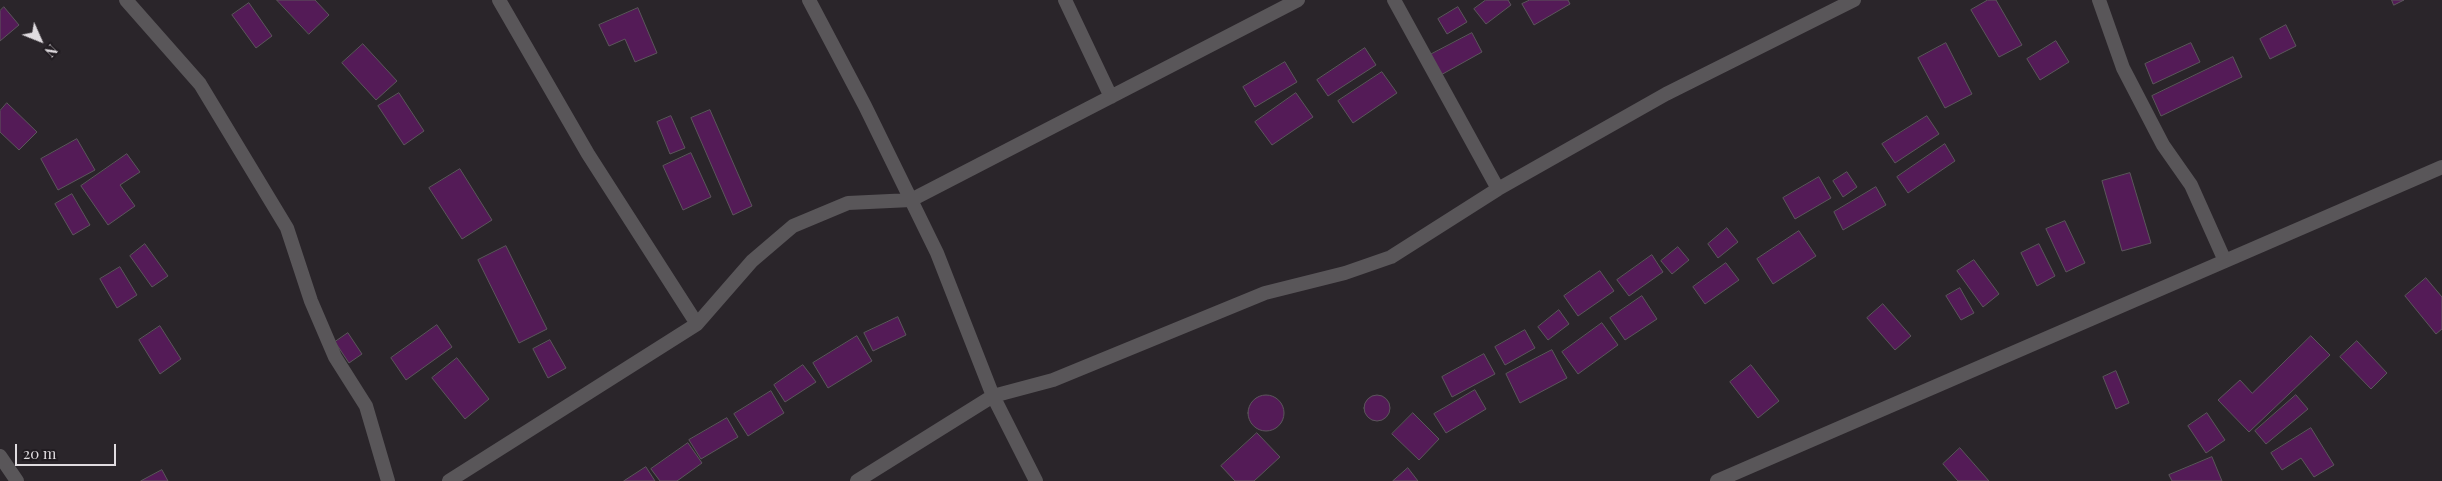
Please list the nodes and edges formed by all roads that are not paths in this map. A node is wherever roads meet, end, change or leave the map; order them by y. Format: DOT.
graph roads {
  1 [pos="126,0"];
  2 [pos="499,0"];
  3 [pos="809,0"];
  4 [pos="1065,0"];
  5 [pos="1298,0"];
  6 [pos="1394,0"];
  7 [pos="1854,0"];
  8 [pos="2100,0"];
  9 [pos="1111,97"];
  10 [pos="2442,167"];
  11 [pos="1498,189"];
  12 [pos="911,200"];
  13 [pos="2225,261"];
  14 [pos="697,324"];
  15 [pos="993,396"];
  16 [pos="0,456"];
  17 [pos="17,481"];
  18 [pos="388,481"];
  19 [pos="449,481"];
  20 [pos="857,481"];
  21 [pos="1036,481"];
  22 [pos="1717,481"];
  1 -- 18 [label="street"];
  2 -- 14 [label="street"];
  3 -- 12 [label="street"];
  4 -- 9 [label="street"];
  5 -- 9 [label="street"];
  6 -- 11 [label="street"];
  7 -- 11 [label="street"];
  8 -- 13 [label="street"];
  9 -- 12 [label="street"];
  10 -- 13 [label="street"];
  11 -- 15 [label="street"];
  12 -- 14 [label="street"];
  12 -- 15 [label="street"];
  13 -- 22 [label="street"];
  14 -- 19 [label="street"];
  15 -- 20 [label="street"];
  15 -- 21 [label="street"];
  16 -- 17 [label="street"];
}
